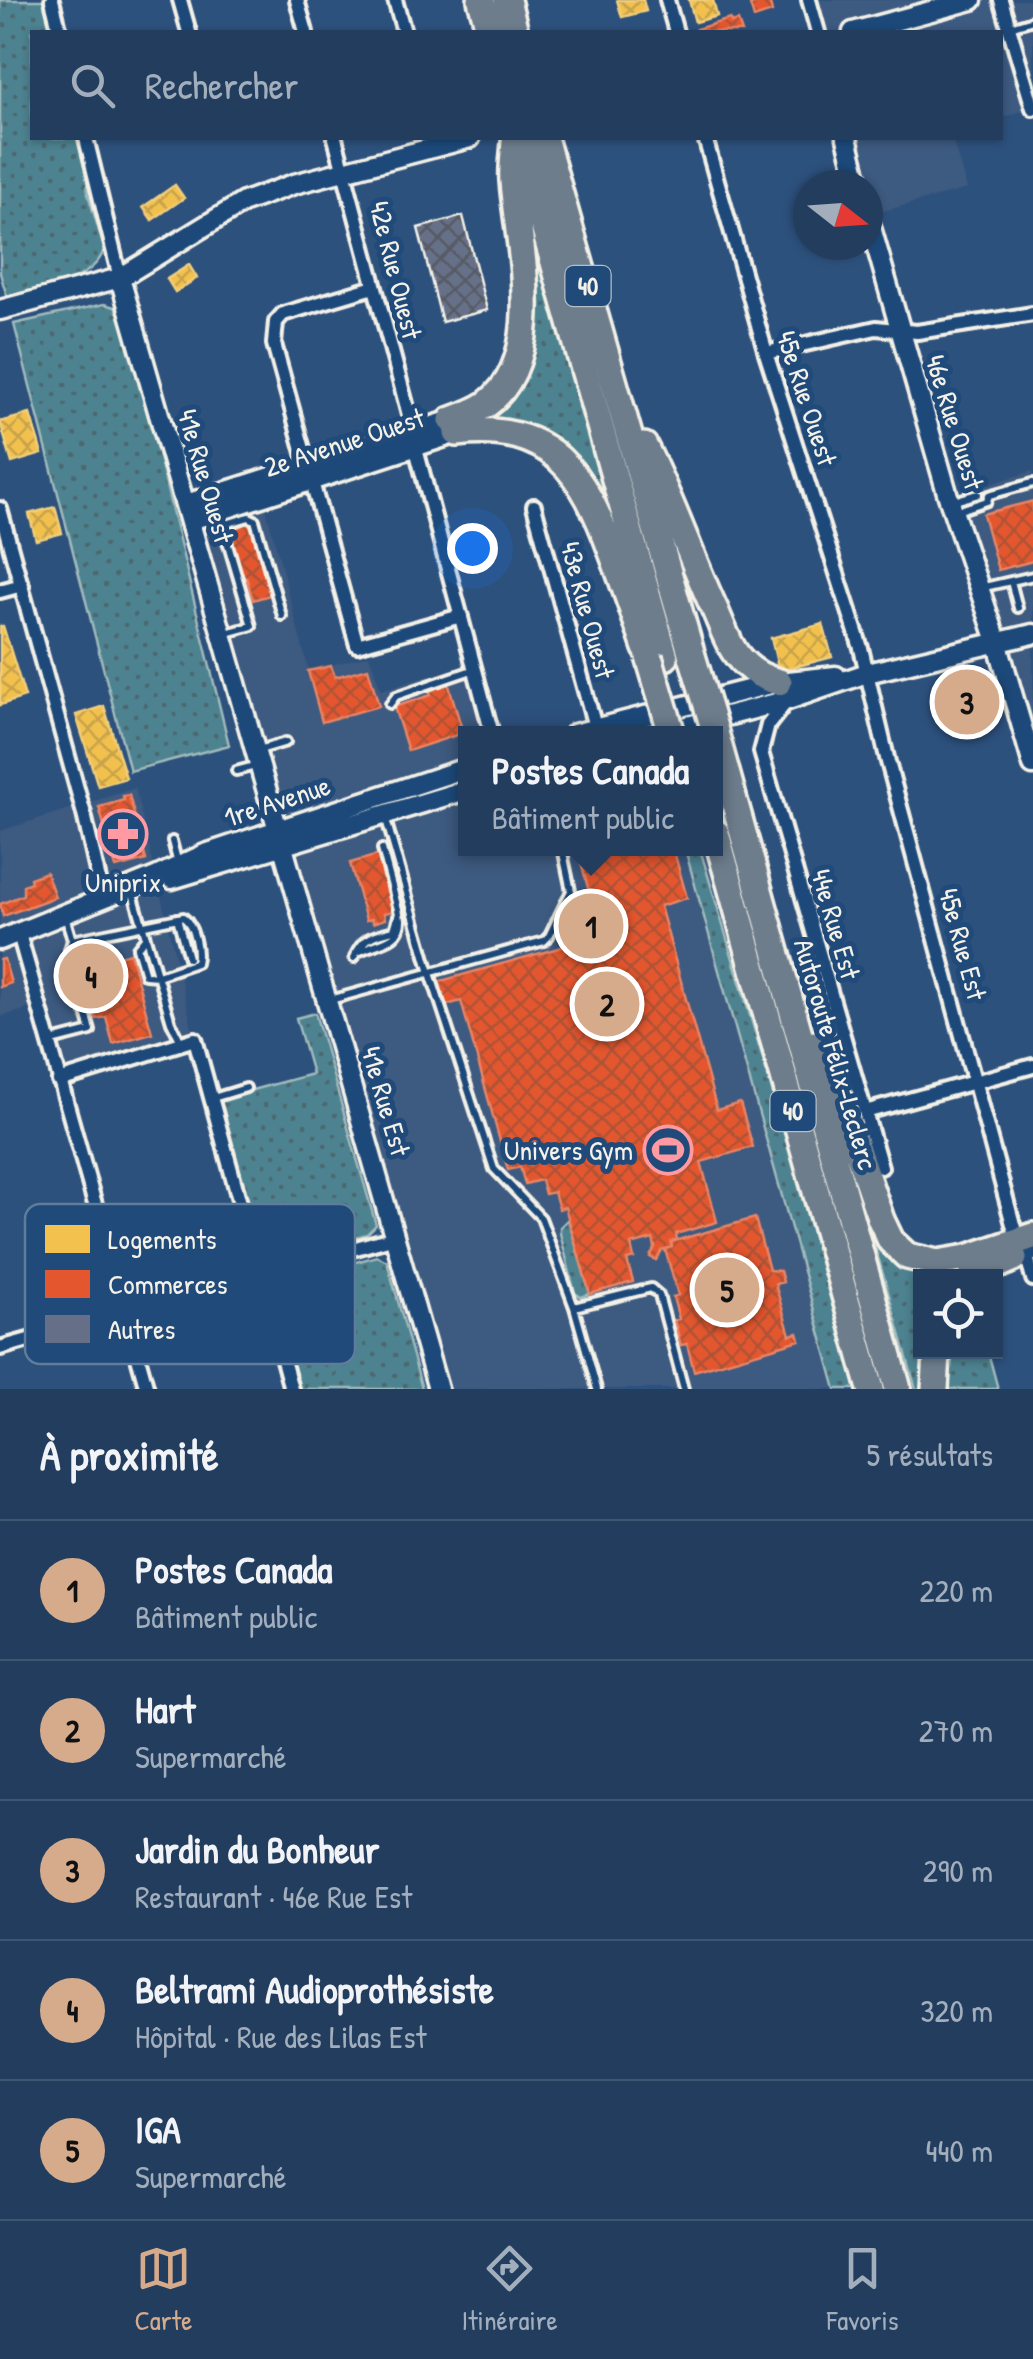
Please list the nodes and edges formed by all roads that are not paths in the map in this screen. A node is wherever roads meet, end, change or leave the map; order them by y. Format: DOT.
graph roads {
  1 [pos="52,0"];
  2 [pos="180,0"];
  3 [pos="298,0"];
  4 [pos="395,0"];
  5 [pos="480,0"];
  6 [pos="507,0"];
  7 [pos="667,0"];
  8 [pos="809,0"];
  9 [pos="972,0"];
  10 [pos="1000,0"];
  11 [pos="1033,20"];
  12 [pos="1009,28"];
  13 [pos="60,30"];
  14 [pos="188,30"];
  15 [pos="306,30"];
  16 [pos="403,30"];
  17 [pos="489,30"];
  18 [pos="514,30"];
  19 [pos="675,30"];
  20 [pos="817,30"];
  21 [pos="861,30"];
  22 [pos="1033,108"];
  23 [pos="86,140"];
  24 [pos="336,140"];
  25 [pos="463,140"];
  26 [pos="518,140"];
  27 [pos="543,140"];
  28 [pos="706,140"];
  29 [pos="847,140"];
  30 [pos="856,170"];
  31 [pos="346,172"];
  32 [pos="533,177"];
  33 [pos="880,260"];
  34 [pos="120,278"];
  35 [pos="374,287"];
  36 [pos="0,310"];
  37 [pos="1033,314"];
  38 [pos="899,331"];
  39 [pos="766,353"];
  40 [pos="618,396"];
  41 [pos="408,416"];
  42 [pos="454,427"];
  43 [pos="416,448"];
  44 [pos="310,473"];
  45 [pos="1033,483"];
  46 [pos="978,494"];
  47 [pos="534,506"];
  48 [pos="952,507"];
  49 [pos="0,509"];
  50 [pos="188,512"];
  51 [pos="1033,576"];
  52 [pos="1010,581"];
  53 [pos="22,584"];
  54 [pos="979,589"];
  55 [pos="0,591"];
  56 [pos="1018,608"];
  57 [pos="282,616"];
  58 [pos="461,616"];
  59 [pos="223,634"];
  60 [pos="1033,634"];
  61 [pos="997,641"];
  62 [pos="657,657"];
  63 [pos="475,668"];
  64 [pos="867,673"];
  65 [pos="783,691"];
  66 [pos="390,704"];
  67 [pos="490,726"];
  68 [pos="595,726"];
  69 [pos="600,726"];
  70 [pos="670,726"];
  71 [pos="680,726"];
  72 [pos="684,726"];
  73 [pos="713,726"];
  74 [pos="286,742"];
  75 [pos="256,758"];
  76 [pos="723,760"];
  77 [pos="1033,765"];
  78 [pos="236,771"];
  79 [pos="458,771"];
  80 [pos="458,792"];
  81 [pos="385,814"];
  82 [pos="281,838"];
  83 [pos="172,841"];
  84 [pos="382,849"];
  85 [pos="563,856"];
  86 [pos="708,856"];
  87 [pos="722,856"];
  88 [pos="178,867"];
  89 [pos="132,890"];
  90 [pos="106,897"];
  91 [pos="64,914"];
  92 [pos="177,918"];
  93 [pos="143,926"];
  94 [pos="5,937"];
  95 [pos="146,937"];
  96 [pos="72,940"];
  97 [pos="354,955"];
  98 [pos="188,958"];
  99 [pos="430,974"];
  100 [pos="158,976"];
  101 [pos="787,990"];
  102 [pos="329,1001"];
  103 [pos="48,1042"];
  104 [pos="181,1043"];
  105 [pos="1033,1066"];
  106 [pos="58,1081"];
  107 [pos="974,1083"];
  108 [pos="246,1088"];
  109 [pos="213,1098"];
  110 [pos="866,1112"];
  111 [pos="795,1116"];
  112 [pos="881,1167"];
  113 [pos="94,1204"];
  114 [pos="240,1204"];
  115 [pos="396,1236"];
  116 [pos="1026,1242"];
  117 [pos="355,1249"];
  118 [pos="984,1269"];
  119 [pos="1033,1279"];
  120 [pos="574,1306"];
  121 [pos="25,1341"];
  122 [pos="0,1348"];
  123 [pos="937,1359"];
  124 [pos="140,1364"];
  125 [pos="284,1364"];
  126 [pos="147,1389"];
  127 [pos="291,1389"];
  128 [pos="438,1389"];
  129 [pos="597,1389"];
  130 [pos="684,1389"];
  131 [pos="871,1389"];
  132 [pos="898,1389"];
  133 [pos="934,1389"];
  1 -- 13 [label="street"];
  2 -- 14 [label="street"];
  3 -- 15 [label="street"];
  4 -- 16 [label="street"];
  5 -- 17 [label="highway"];
  6 -- 18 [label="highway"];
  7 -- 19 [label="street"];
  8 -- 20 [label="street"];
  9 -- 21 [label="street"];
  10 -- 12 [label="street"];
  11 -- 12 [label="lane"];
  12 -- 22 [label="street"];
  23 -- 34 [label="street, 41e Rue Ouest"];
  24 -- 31 [label="street, 42e Rue Ouest"];
  25 -- 31 [label="street"];
  26 -- 32 [label="highway"];
  27 -- 32 [label="highway, Autoroute Félix-Leclerc / 40"];
  28 -- 39 [label="street, 45e Rue Ouest"];
  29 -- 30 [label="street"];
  31 -- 34 [label="street"];
  31 -- 35 [label="street, 42e Rue Ouest"];
  32 -- 40 [label="highway, Autoroute Félix-Leclerc / 40"];
  32 -- 42 [label="highway"];
  32 -- 62 [label="highway, Autoroute Félix-Leclerc / 40"];
  33 -- 38 [label="street, 46e Rue Ouest"];
  34 -- 36 [label="street"];
  34 -- 50 [label="street, 41e Rue Ouest"];
  35 -- 41 [label="street, 42e Rue Ouest"];
  35 -- 44 [label="street"];
  37 -- 38 [label="street"];
  38 -- 39 [label="street"];
  38 -- 48 [label="street, 46e Rue Ouest"];
  39 -- 64 [label="street, 45e Rue Ouest"];
  40 -- 65 [label="highway"];
  40 -- 73 [label="highway, Autoroute Félix-Leclerc / 40, bridge"];
  42 -- 43 [label="street, 2e Avenue Ouest"];
  42 -- 44 [label="street, 2e Avenue Ouest"];
  42 -- 62 [label="highway"];
  43 -- 44 [label="street, 2e Avenue Ouest"];
  43 -- 58 [label="street"];
  44 -- 50 [label="street, 2e Avenue Ouest"];
  44 -- 58 [label="street"];
  45 -- 48 [label="lane"];
  46 -- 48 [label="lane"];
  47 -- 68 [label="street, 43e Rue Ouest"];
  48 -- 54 [label="street, 46e Rue Ouest"];
  49 -- 53 [label="street"];
  50 -- 59 [label="street, 41e Rue Ouest"];
  51 -- 52 [label="lane"];
  52 -- 54 [label="lane"];
  52 -- 56 [label="lane"];
  53 -- 55 [label="street"];
  53 -- 90 [label="street"];
  54 -- 61 [label="street, 46e Rue Ouest"];
  57 -- 59 [label="lane"];
  58 -- 63 [label="street"];
  59 -- 75 [label="street, 41e Rue Ouest"];
  60 -- 61 [label="street"];
  61 -- 64 [label="street"];
  61 -- 77 [label="street, 46e Rue Ouest"];
  62 -- 70 [label="highway, bridge"];
  62 -- 72 [label="highway, Autoroute Félix-Leclerc / 40"];
  63 -- 66 [label="lane"];
  63 -- 67 [label="street"];
  64 -- 65 [label="street"];
  64 -- 107 [label="street, 45e Rue Est"];
  65 -- 69 [label="street"];
  65 -- 71 [label="street"];
  65 -- 110 [label="street, 44e Rue Est"];
  74 -- 75 [label="lane"];
  75 -- 78 [label="lane"];
  75 -- 82 [label="street, 41e Rue Ouest"];
  76 -- 101 [label="highway, Autoroute Félix-Leclerc / 40"];
  79 -- 82 [label="street, 1re Avenue"];
  80 -- 81 [label="street, 1re Avenue"];
  81 -- 82 [label="street, 1re Avenue"];
  81 -- 99 [label="lane"];
  82 -- 88 [label="street, 1re Avenue"];
  82 -- 89 [label="street, 1re Avenue"];
  82 -- 102 [label="street, 41e Rue Est"];
  83 -- 88 [label="lane"];
  84 -- 97 [label="lane"];
  85 -- 99 [label="lane"];
  86 -- 111 [label="highway"];
  87 -- 111 [label="highway, Autoroute Félix-Leclerc / 40"];
  88 -- 90 [label="street, 1re Avenue"];
  89 -- 90 [label="street, 1re Avenue"];
  89 -- 93 [label="lane"];
  90 -- 91 [label="street, 1re Avenue"];
  91 -- 94 [label="street, 1re Avenue"];
  91 -- 96 [label="lane"];
  92 -- 93 [label="lane"];
  92 -- 98 [label="lane"];
  92 -- 100 [label="lane"];
  93 -- 95 [label="lane"];
  93 -- 96 [label="lane"];
  94 -- 103 [label="street"];
  95 -- 100 [label="lane"];
  95 -- 100 [label="lane"];
  96 -- 103 [label="lane"];
  99 -- 102 [label="lane"];
  99 -- 120 [label="lane"];
  100 -- 104 [label="lane"];
  101 -- 116 [label="highway"];
  101 -- 132 [label="highway, Autoroute Félix-Leclerc / 40"];
  102 -- 115 [label="street, 41e Rue Est"];
  103 -- 106 [label="street"];
  104 -- 106 [label="street"];
  104 -- 109 [label="street"];
  105 -- 107 [label="street"];
  106 -- 113 [label="street"];
  107 -- 110 [label="street"];
  107 -- 116 [label="street, 45e Rue Est"];
  108 -- 109 [label="lane"];
  109 -- 114 [label="street"];
  110 -- 112 [label="street, 44e Rue Est"];
  111 -- 131 [label="highway, Autoroute Félix-Leclerc / 40"];
  115 -- 117 [label="street"];
  115 -- 128 [label="street, 41e Rue Est"];
  116 -- 118 [label="highway"];
  116 -- 119 [label="street, 45e Rue Est"];
  120 -- 129 [label="lane"];
  120 -- 130 [label="lane"];
  121 -- 122 [label="street"];
  123 -- 133 [label="highway"];
  124 -- 126 [label="street"];
  125 -- 127 [label="street"];
}
